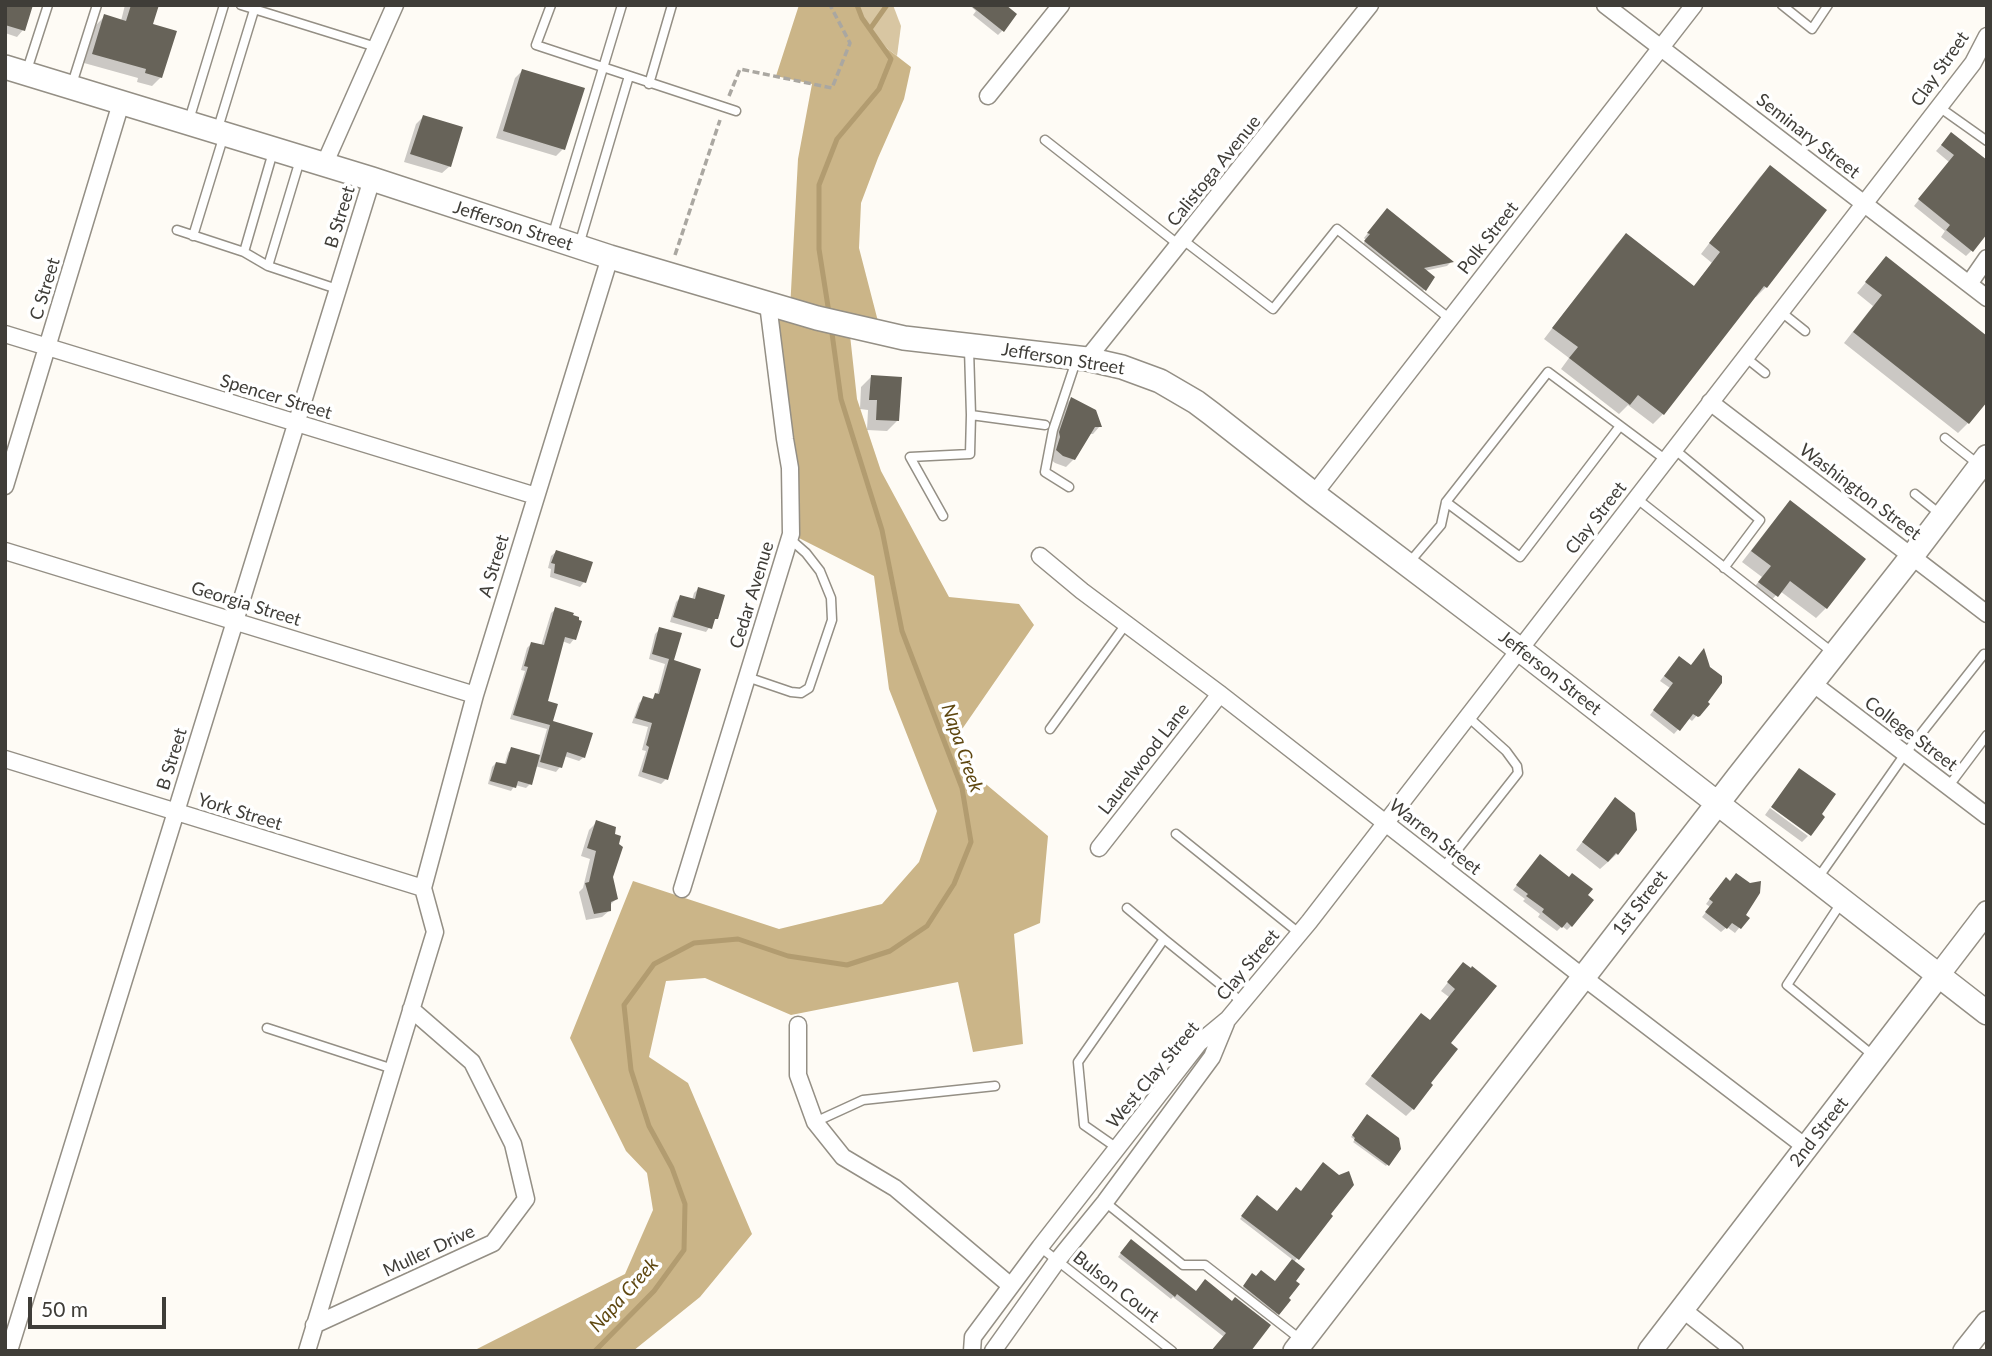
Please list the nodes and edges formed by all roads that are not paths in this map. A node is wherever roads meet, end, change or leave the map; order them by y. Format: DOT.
graph roads {
  1 [pos="48,5"];
  2 [pos="97,5"];
  3 [pos="223,5"];
  4 [pos="241,5"];
  5 [pos="395,5"];
  6 [pos="551,5"];
  7 [pos="622,5"];
  8 [pos="672,5"];
  9 [pos="1061,5"];
  10 [pos="1370,5"];
  11 [pos="1605,5"];
  12 [pos="1693,5"];
  13 [pos="1782,5"];
  14 [pos="1828,5"];
  15 [pos="255,7"];
  16 [pos="1987,36"];
  17 [pos="376,47"];
  18 [pos="1661,48"];
  19 [pos="603,68"];
  20 [pos="16,70"];
  21 [pos="629,76"];
  22 [pos="649,83"];
  23 [pos="71,87"];
  24 [pos="988,96"];
  25 [pos="121,103"];
  26 [pos="1939,107"];
  27 [pos="736,111"];
  28 [pos="188,123"];
  29 [pos="220,134"];
  30 [pos="1045,140"];
  31 [pos="1987,141"];
  32 [pos="274,149"];
  33 [pos="301,157"];
  34 [pos="324,164"];
  35 [pos="372,178"];
  36 [pos="1864,204"];
  37 [pos="177,230"];
  38 [pos="193,236"];
  39 [pos="552,239"];
  40 [pos="1181,242"];
  41 [pos="578,247"];
  42 [pos="244,252"];
  43 [pos="610,257"];
  44 [pos="1987,258"];
  45 [pos="268,266"];
  46 [pos="1969,284"];
  47 [pos="337,289"];
  48 [pos="1987,298"];
  49 [pos="768,304"];
  50 [pos="1780,312"];
  51 [pos="1450,319"];
  52 [pos="1805,331"];
  53 [pos="5,334"];
  54 [pos="969,346"];
  55 [pos="47,347"];
  56 [pos="1745,357"];
  57 [pos="1082,359"];
  58 [pos="1765,373"];
  59 [pos="1710,402"];
  60 [pos="971,415"];
  61 [pos="296,423"];
  62 [pos="1045,425"];
  63 [pos="1620,426"];
  64 [pos="1945,439"];
  65 [pos="1670,454"];
  66 [pos="1983,462"];
  67 [pos="5,486"];
  68 [pos="1069,486"];
  69 [pos="1314,494"];
  70 [pos="1915,494"];
  71 [pos="536,496"];
  72 [pos="1636,498"];
  73 [pos="1446,502"];
  74 [pos="943,516"];
  75 [pos="1942,516"];
  76 [pos="790,539"];
  77 [pos="5,551"];
  78 [pos="1040,556"];
  79 [pos="1912,556"];
  80 [pos="1408,564"];
  81 [pos="1724,568"];
  82 [pos="1987,614"];
  83 [pos="235,621"];
  84 [pos="1126,624"];
  85 [pos="1519,649"];
  86 [pos="1834,654"];
  87 [pos="1984,654"];
  88 [pos="747,677"];
  89 [pos="1811,682"];
  90 [pos="1220,694"];
  91 [pos="475,695"];
  92 [pos="1467,716"];
  93 [pos="1050,729"];
  94 [pos="1987,735"];
  95 [pos="1905,754"];
  96 [pos="5,759"];
  97 [pos="1948,786"];
  98 [pos="1718,803"];
  99 [pos="176,812"];
  100 [pos="1987,817"];
  101 [pos="1385,823"];
  102 [pos="1176,834"];
  103 [pos="1099,848"];
  104 [pos="1443,868"];
  105 [pos="1816,880"];
  106 [pos="423,888"];
  107 [pos="682,888"];
  108 [pos="1843,901"];
  109 [pos="1127,908"];
  110 [pos="1987,912"];
  111 [pos="1300,933"];
  112 [pos="1164,939"];
  113 [pos="1938,976"];
  114 [pos="1583,977"];
  115 [pos="1242,1002"];
  116 [pos="411,1009"];
  117 [pos="1987,1013"];
  118 [pos="1228,1019"];
  119 [pos="797,1025"];
  120 [pos="267,1028"];
  121 [pos="1876,1058"];
  122 [pos="393,1069"];
  123 [pos="995,1086"];
  124 [pos="815,1122"];
  125 [pos="1117,1148"];
  126 [pos="1807,1148"];
  127 [pos="1105,1202"];
  128 [pos="1040,1247"];
  129 [pos="1057,1261"];
  130 [pos="1011,1286"];
  131 [pos="1682,1309"];
  132 [pos="1987,1322"];
  133 [pos="314,1325"];
  134 [pos="1299,1346"];
  135 [pos="9,1351"];
  136 [pos="307,1351"];
  137 [pos="972,1351"];
  138 [pos="993,1351"];
  139 [pos="1172,1351"];
  140 [pos="1650,1351"];
  141 [pos="1735,1351"];
  142 [pos="1964,1351"];
  1 -- 20 [label="lane"];
  2 -- 23 [label="lane"];
  3 -- 28 [label="lane"];
  4 -- 15 [label="lane"];
  5 -- 17 [label="street"];
  6 -- 19 [label="lane"];
  7 -- 19 [label="lane"];
  8 -- 22 [label="lane"];
  9 -- 24 [label="street"];
  10 -- 40 [label="street, Calistoga Avenue"];
  11 -- 18 [label="street, Seminary Street"];
  12 -- 18 [label="street, Polk Street"];
  13 -- 14 [label="lane"];
  15 -- 17 [label="lane"];
  15 -- 29 [label="lane"];
  16 -- 26 [label="street, Clay Street"];
  17 -- 34 [label="street"];
  18 -- 36 [label="street, Seminary Street"];
  18 -- 51 [label="street, Polk Street"];
  19 -- 21 [label="lane"];
  19 -- 39 [label="lane"];
  20 -- 23 [label="main road, Jefferson Street"];
  21 -- 22 [label="lane"];
  21 -- 41 [label="lane"];
  22 -- 27 [label="lane"];
  23 -- 25 [label="main road, Jefferson Street"];
  25 -- 28 [label="main road, Jefferson Street"];
  25 -- 55 [label="street, C Street"];
  26 -- 31 [label="lane"];
  26 -- 36 [label="street, Clay Street"];
  28 -- 29 [label="main road, Jefferson Street"];
  29 -- 32 [label="main road, Jefferson Street"];
  29 -- 38 [label="lane"];
  30 -- 40 [label="lane"];
  32 -- 33 [label="main road, Jefferson Street"];
  32 -- 42 [label="lane"];
  33 -- 34 [label="main road, Jefferson Street"];
  33 -- 45 [label="lane"];
  34 -- 35 [label="main road, Jefferson Street"];
  35 -- 39 [label="main road, Jefferson Street"];
  35 -- 47 [label="street, B Street"];
  36 -- 46 [label="street, Seminary Street"];
  36 -- 50 [label="street, Clay Street"];
  37 -- 38 [label="lane"];
  38 -- 42 [label="lane"];
  39 -- 41 [label="main road, Jefferson Street"];
  40 -- 51 [label="lane"];
  40 -- 57 [label="street, Calistoga Avenue"];
  41 -- 43 [label="main road, Jefferson Street"];
  42 -- 45 [label="lane"];
  43 -- 49 [label="main road, Jefferson Street"];
  43 -- 71 [label="street, A Street"];
  44 -- 46 [label="street"];
  45 -- 47 [label="lane"];
  46 -- 48 [label="street, Seminary Street"];
  47 -- 61 [label="street, B Street"];
  49 -- 54 [label="main road, Jefferson Street"];
  49 -- 76 [label="street, Cedar Avenue"];
  50 -- 52 [label="lane"];
  50 -- 56 [label="street, Clay Street"];
  51 -- 69 [label="street, Polk Street"];
  53 -- 55 [label="street, Spencer Street"];
  54 -- 57 [label="main road, Jefferson Street"];
  54 -- 60 [label="lane"];
  55 -- 61 [label="street, Spencer Street"];
  55 -- 67 [label="street, C Street"];
  56 -- 58 [label="lane"];
  56 -- 59 [label="street, Clay Street"];
  57 -- 68 [label="lane"];
  57 -- 69 [label="main road, Jefferson Street"];
  59 -- 65 [label="street, Clay Street"];
  59 -- 79 [label="street, Washington Street"];
  60 -- 62 [label="lane"];
  60 -- 74 [label="lane"];
  61 -- 71 [label="street, Spencer Street"];
  61 -- 83 [label="street, B Street"];
  63 -- 65 [label="lane"];
  63 -- 73 [label="lane"];
  63 -- 73 [label="lane"];
  64 -- 66 [label="lane"];
  65 -- 72 [label="street, Clay Street"];
  65 -- 81 [label="lane"];
  66 -- 75 [label="main road, 1st Street"];
  69 -- 80 [label="main road, Jefferson Street"];
  70 -- 75 [label="lane"];
  71 -- 91 [label="street, A Street"];
  72 -- 81 [label="lane"];
  72 -- 85 [label="street, Clay Street"];
  73 -- 80 [label="lane"];
  75 -- 79 [label="main road, 1st Street"];
  76 -- 88 [label="street, Cedar Avenue"];
  76 -- 88 [label="lane"];
  77 -- 83 [label="street, Georgia Street"];
  78 -- 84 [label="street, Warren Street"];
  79 -- 82 [label="street, Washington Street"];
  79 -- 86 [label="main road, 1st Street"];
  80 -- 85 [label="main road, Jefferson Street"];
  81 -- 86 [label="lane"];
  83 -- 91 [label="street, Georgia Street"];
  83 -- 99 [label="street, B Street"];
  84 -- 90 [label="street, Warren Street"];
  84 -- 93 [label="lane"];
  85 -- 92 [label="street, Clay Street"];
  85 -- 98 [label="main road, Jefferson Street"];
  86 -- 89 [label="main road, 1st Street"];
  87 -- 95 [label="lane"];
  88 -- 107 [label="street, Cedar Avenue"];
  89 -- 95 [label="street, College Street"];
  89 -- 98 [label="main road, 1st Street"];
  90 -- 101 [label="street, Warren Street"];
  90 -- 103 [label="street, Laurelwood Lane"];
  91 -- 106 [label="street, A Street"];
  92 -- 101 [label="street, Clay Street"];
  92 -- 104 [label="lane"];
  94 -- 97 [label="lane"];
  95 -- 97 [label="street, College Street"];
  95 -- 105 [label="lane"];
  96 -- 99 [label="street, York Street"];
  97 -- 100 [label="street, College Street"];
  98 -- 105 [label="main road, Jefferson Street"];
  98 -- 114 [label="main road, 1st Street"];
  99 -- 106 [label="street, York Street"];
  99 -- 135 [label="street, B Street"];
  101 -- 104 [label="street, Warren Street"];
  101 -- 111 [label="street, Clay Street"];
  102 -- 111 [label="lane"];
  104 -- 114 [label="street, Warren Street"];
  105 -- 108 [label="main road, Jefferson Street"];
  106 -- 116 [label="street"];
  108 -- 113 [label="main road, Jefferson Street"];
  108 -- 121 [label="lane"];
  109 -- 112 [label="lane"];
  110 -- 113 [label="street, 2nd Street"];
  111 -- 115 [label="street, Clay Street"];
  112 -- 115 [label="lane"];
  112 -- 125 [label="lane"];
  113 -- 117 [label="main road, Jefferson Street"];
  113 -- 121 [label="main road, 2nd Street"];
  114 -- 126 [label="street, Warren Street"];
  114 -- 134 [label="main road, 1st Street"];
  115 -- 118 [label="street, Clay Street"];
  116 -- 122 [label="street"];
  116 -- 133 [label="street, Muller Drive"];
  118 -- 125 [label="street, West Clay Street"];
  118 -- 127 [label="street, West Clay Street"];
  119 -- 124 [label="street"];
  120 -- 122 [label="lane"];
  121 -- 126 [label="main road, 2nd Street"];
  122 -- 133 [label="street"];
  123 -- 124 [label="lane"];
  124 -- 130 [label="street"];
  125 -- 128 [label="street, West Clay Street"];
  126 -- 131 [label="main road, 2nd Street"];
  127 -- 129 [label="street, West Clay Street"];
  127 -- 134 [label="lane"];
  128 -- 129 [label="lane, Bulson Court"];
  128 -- 130 [label="street, West Clay Street"];
  129 -- 138 [label="street, West Clay Street"];
  129 -- 139 [label="lane, Bulson Court"];
  130 -- 137 [label="street, West Clay Street"];
  131 -- 140 [label="main road, 2nd Street"];
  131 -- 141 [label="street"];
  132 -- 142 [label="street"];
  133 -- 136 [label="street"];
}
